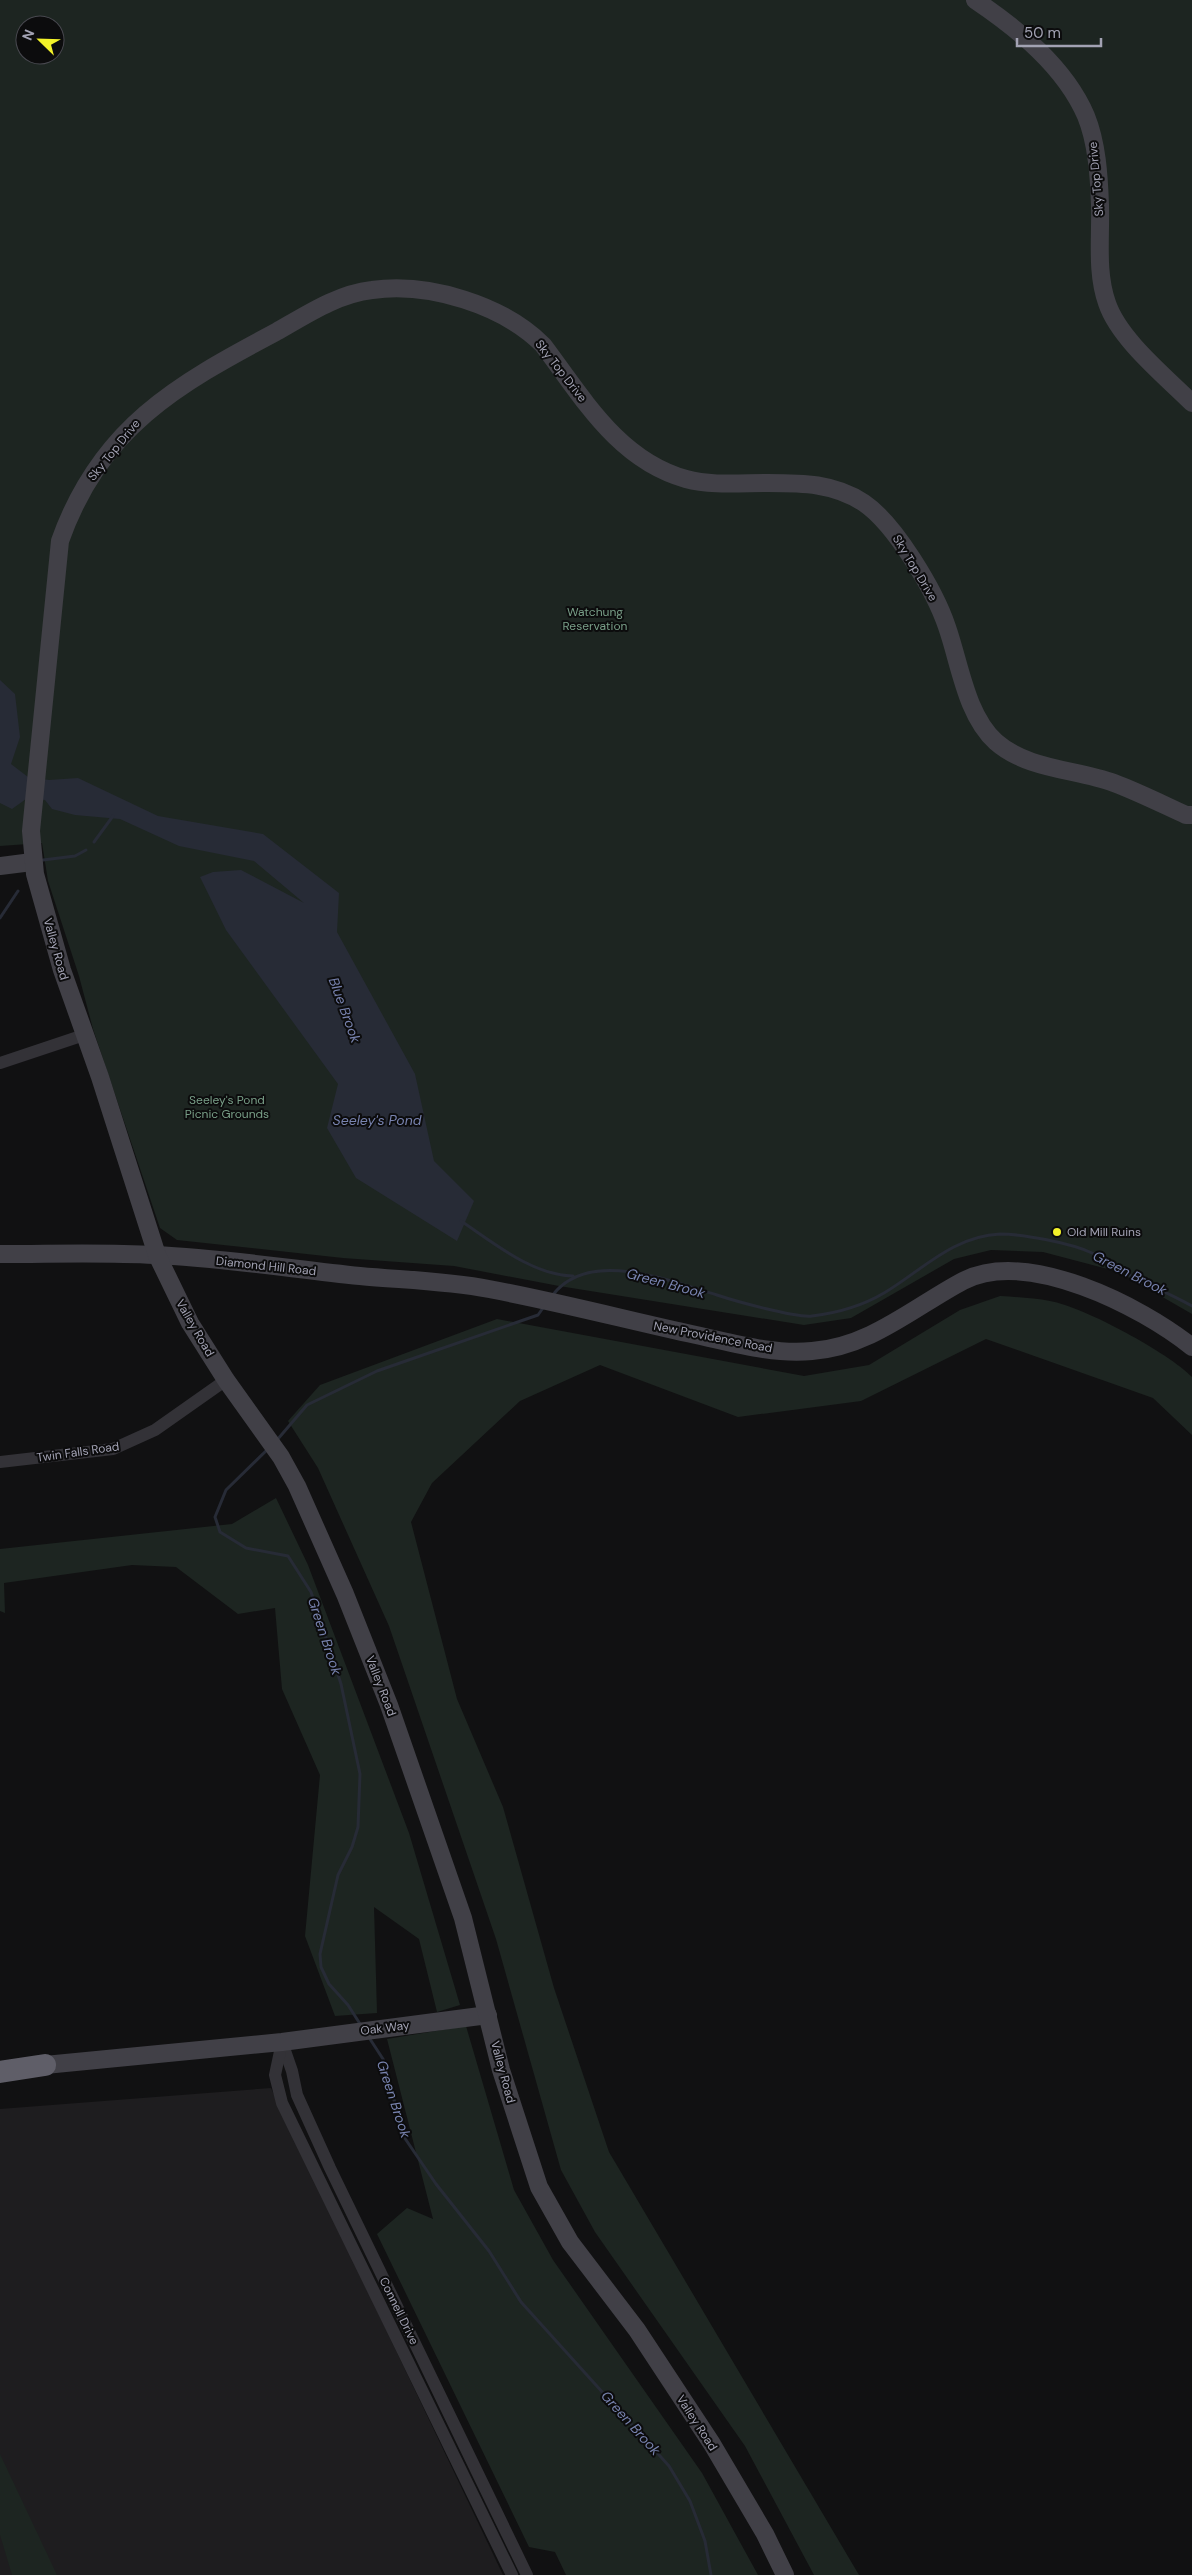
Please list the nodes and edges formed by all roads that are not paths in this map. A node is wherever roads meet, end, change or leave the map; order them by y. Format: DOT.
graph roads {
  1 [pos="975,0"];
  2 [pos="1192,403"];
  3 [pos="37,777"];
  4 [pos="1192,815"];
  5 [pos="32,862"];
  6 [pos="0,866"];
  7 [pos="84,1035"];
  8 [pos="0,1063"];
  9 [pos="0,1254"];
  10 [pos="157,1255"];
  11 [pos="530,1297"];
  12 [pos="1192,1347"];
  13 [pos="226,1380"];
  14 [pos="0,1462"];
  15 [pos="488,2015"];
  16 [pos="282,2042"];
  17 [pos="45,2065"];
  18 [pos="0,2072"];
  19 [pos="512,2575"];
  20 [pos="527,2575"];
  21 [pos="785,2575"];
  1 -- 2 [label="main road, Sky Top Drive"];
  3 -- 4 [label="main road, Sky Top Drive"];
  3 -- 5 [label="main road, Valley Road"];
  5 -- 6 [label="main road"];
  5 -- 7 [label="main road, Valley Road"];
  7 -- 8 [label="street"];
  7 -- 10 [label="main road, Valley Road"];
  9 -- 10 [label="main road, Diamond Hill Road"];
  10 -- 11 [label="main road, Diamond Hill Road"];
  10 -- 13 [label="main road, Valley Road"];
  11 -- 12 [label="main road, New Providence Road"];
  13 -- 14 [label="street, Twin Falls Road"];
  13 -- 15 [label="main road, Valley Road"];
  15 -- 16 [label="main road, Oak Way"];
  15 -- 21 [label="main road, Valley Road"];
  16 -- 17 [label="main road"];
  16 -- 19 [label="street, Connell Drive"];
  16 -- 20 [label="street, Connell Drive"];
  17 -- 18 [label="highway"];
}
